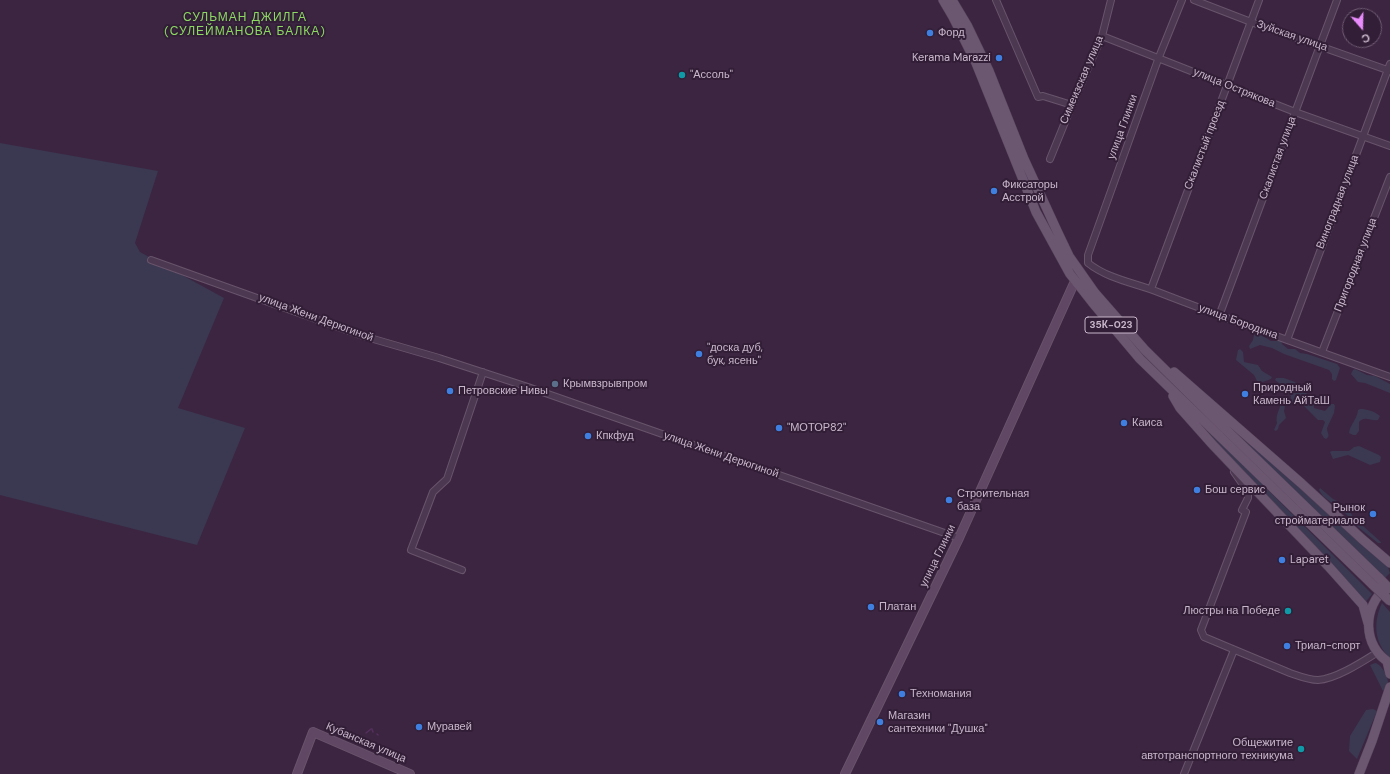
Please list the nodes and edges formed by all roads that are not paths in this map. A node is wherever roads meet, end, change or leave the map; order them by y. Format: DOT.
graph roads {
  1 [pos="942,0"];
  2 [pos="952,0"];
  3 [pos="996,0"];
  4 [pos="1111,0"];
  5 [pos="1182,0"];
  6 [pos="1194,0"];
  7 [pos="1260,0"];
  8 [pos="1337,0"];
  9 [pos="1251,22"];
  10 [pos="1102,36"];
  11 [pos="1320,46"];
  12 [pos="1159,57"];
  13 [pos="1389,68"];
  14 [pos="1228,85"];
  15 [pos="1072,105"];
  16 [pos="1295,112"];
  17 [pos="1363,136"];
  18 [pos="1390,146"];
  19 [pos="1050,159"];
  20 [pos="1390,177"];
  21 [pos="151,260"];
  22 [pos="1088,263"];
  23 [pos="1075,281"];
  24 [pos="1151,289"];
  25 [pos="1219,316"];
  26 [pos="1287,340"];
  27 [pos="1322,352"];
  28 [pos="1155,359"];
  29 [pos="483,372"];
  30 [pos="1389,375"];
  31 [pos="1170,389"];
  32 [pos="1222,455"];
  33 [pos="959,538"];
  34 [pos="1390,563"];
  35 [pos="462,570"];
  36 [pos="1376,581"];
  37 [pos="1390,585"];
  38 [pos="1390,589"];
  39 [pos="1390,601"];
  40 [pos="1368,623"];
  41 [pos="1234,650"];
  42 [pos="1378,652"];
  43 [pos="1388,662"];
  44 [pos="1390,674"];
  45 [pos="1390,691"];
  46 [pos="297,774"];
  47 [pos="410,774"];
  48 [pos="845,774"];
  49 [pos="1184,774"];
  50 [pos="1359,774"];
  1 -- 23 [label="main road, 35К-023"];
  2 -- 28 [label="main road, 35К-023"];
  3 -- 15 [label="street"];
  4 -- 10 [label="street, Симеизская улица"];
  5 -- 12 [label="street, улица Глинки"];
  6 -- 9 [label="street, Зуйская улица"];
  7 -- 9 [label="street, Скалистый проезд"];
  8 -- 11 [label="street, Скалистая улица"];
  9 -- 11 [label="street, Зуйская улица"];
  9 -- 14 [label="street, Скалистый проезд"];
  10 -- 12 [label="street, улица Острякова"];
  10 -- 15 [label="street, Симеизская улица"];
  11 -- 13 [label="street, Зуйская улица"];
  11 -- 16 [label="street, Скалистая улица"];
  12 -- 14 [label="street, улица Острякова"];
  12 -- 22 [label="street, улица Глинки"];
  13 -- 17 [label="street, Виноградная улица"];
  14 -- 16 [label="street, улица Острякова"];
  14 -- 24 [label="street, Скалистый проезд"];
  15 -- 19 [label="street, Симеизская улица"];
  16 -- 17 [label="street, улица Острякова"];
  16 -- 25 [label="street, Скалистая улица"];
  17 -- 18 [label="street, улица Острякова"];
  17 -- 26 [label="street, Виноградная улица"];
  20 -- 27 [label="street, Пригородная улица"];
  21 -- 29 [label="street, улица Жени Дерюгиной"];
  22 -- 24 [label="street, улица Бородина"];
  23 -- 31 [label="main road, 35К-023"];
  23 -- 33 [label="main road, улица Глинки"];
  24 -- 25 [label="street, улица Бородина"];
  25 -- 26 [label="street, улица Бородина"];
  26 -- 27 [label="street, улица Бородина"];
  27 -- 30 [label="street, улица Бородина"];
  28 -- 34 [label="main road"];
  28 -- 36 [label="main road, 35К-023"];
  29 -- 33 [label="street, улица Жени Дерюгиной"];
  29 -- 35 [label="street"];
  31 -- 32 [label="main road"];
  31 -- 36 [label="main road, 35К-023"];
  32 -- 40 [label="main road"];
  32 -- 41 [label="street"];
  33 -- 48 [label="main road, улица Глинки"];
  36 -- 38 [label="main road, 35К-023, bridge"];
  36 -- 39 [label="main road, 35К-023, bridge"];
  37 -- 40 [label="main road"];
  40 -- 42 [label="main road"];
  41 -- 42 [label="street"];
  41 -- 49 [label="street"];
  42 -- 43 [label="main road"];
  43 -- 44 [label="main road"];
  45 -- 50 [label="main road"];
  46 -- 47 [label="main road, Кубанская улица"];
}
